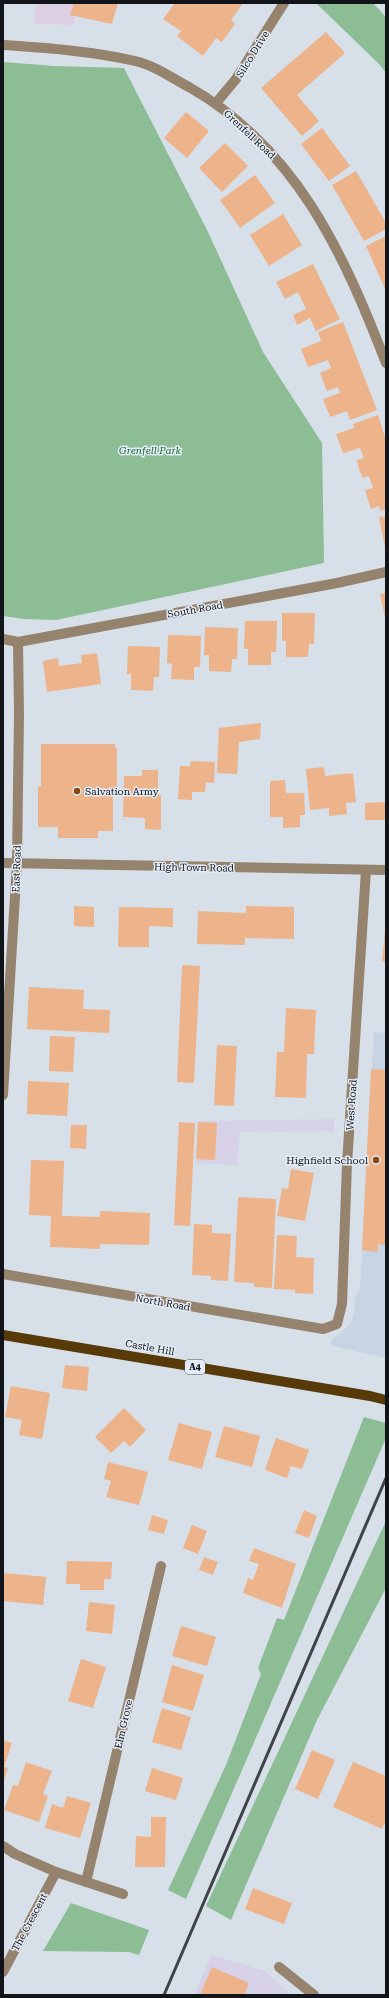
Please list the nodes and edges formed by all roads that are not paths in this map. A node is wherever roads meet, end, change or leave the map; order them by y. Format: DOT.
graph roads {
  1 [pos="284,3"];
  2 [pos="3,45"];
  3 [pos="216,103"];
  4 [pos="386,363"];
  5 [pos="386,572"];
  6 [pos="3,639"];
  7 [pos="18,642"];
  8 [pos="3,863"];
  9 [pos="17,863"];
  10 [pos="366,870"];
  11 [pos="386,870"];
  12 [pos="3,1095"];
  13 [pos="3,1274"];
  14 [pos="323,1329"];
  15 [pos="3,1336"];
  16 [pos="386,1400"];
  17 [pos="161,1566"];
  18 [pos="3,1846"];
  19 [pos="56,1872"];
  20 [pos="86,1882"];
  21 [pos="123,1894"];
  22 [pos="280,1967"];
  23 [pos="3,1972"];
  24 [pos="314,1995"];
  1 -- 3 [label="street, Silco Drive"];
  2 -- 3 [label="street, Grenfell Road"];
  3 -- 4 [label="street, Grenfell Road"];
  5 -- 7 [label="street, South Road"];
  6 -- 7 [label="street, South Road"];
  7 -- 9 [label="street, East Road"];
  8 -- 9 [label="street, High Town Road"];
  9 -- 10 [label="street, High Town Road"];
  9 -- 12 [label="street, East Road"];
  10 -- 11 [label="street, High Town Road"];
  10 -- 14 [label="street, West Road"];
  13 -- 14 [label="street, North Road"];
  15 -- 16 [label="main road, Castle Hill / A4"];
  17 -- 20 [label="street, Elm Grove"];
  18 -- 19 [label="street"];
  19 -- 20 [label="street"];
  19 -- 23 [label="street, The Crescent"];
  20 -- 21 [label="street"];
  22 -- 24 [label="street"];
}
